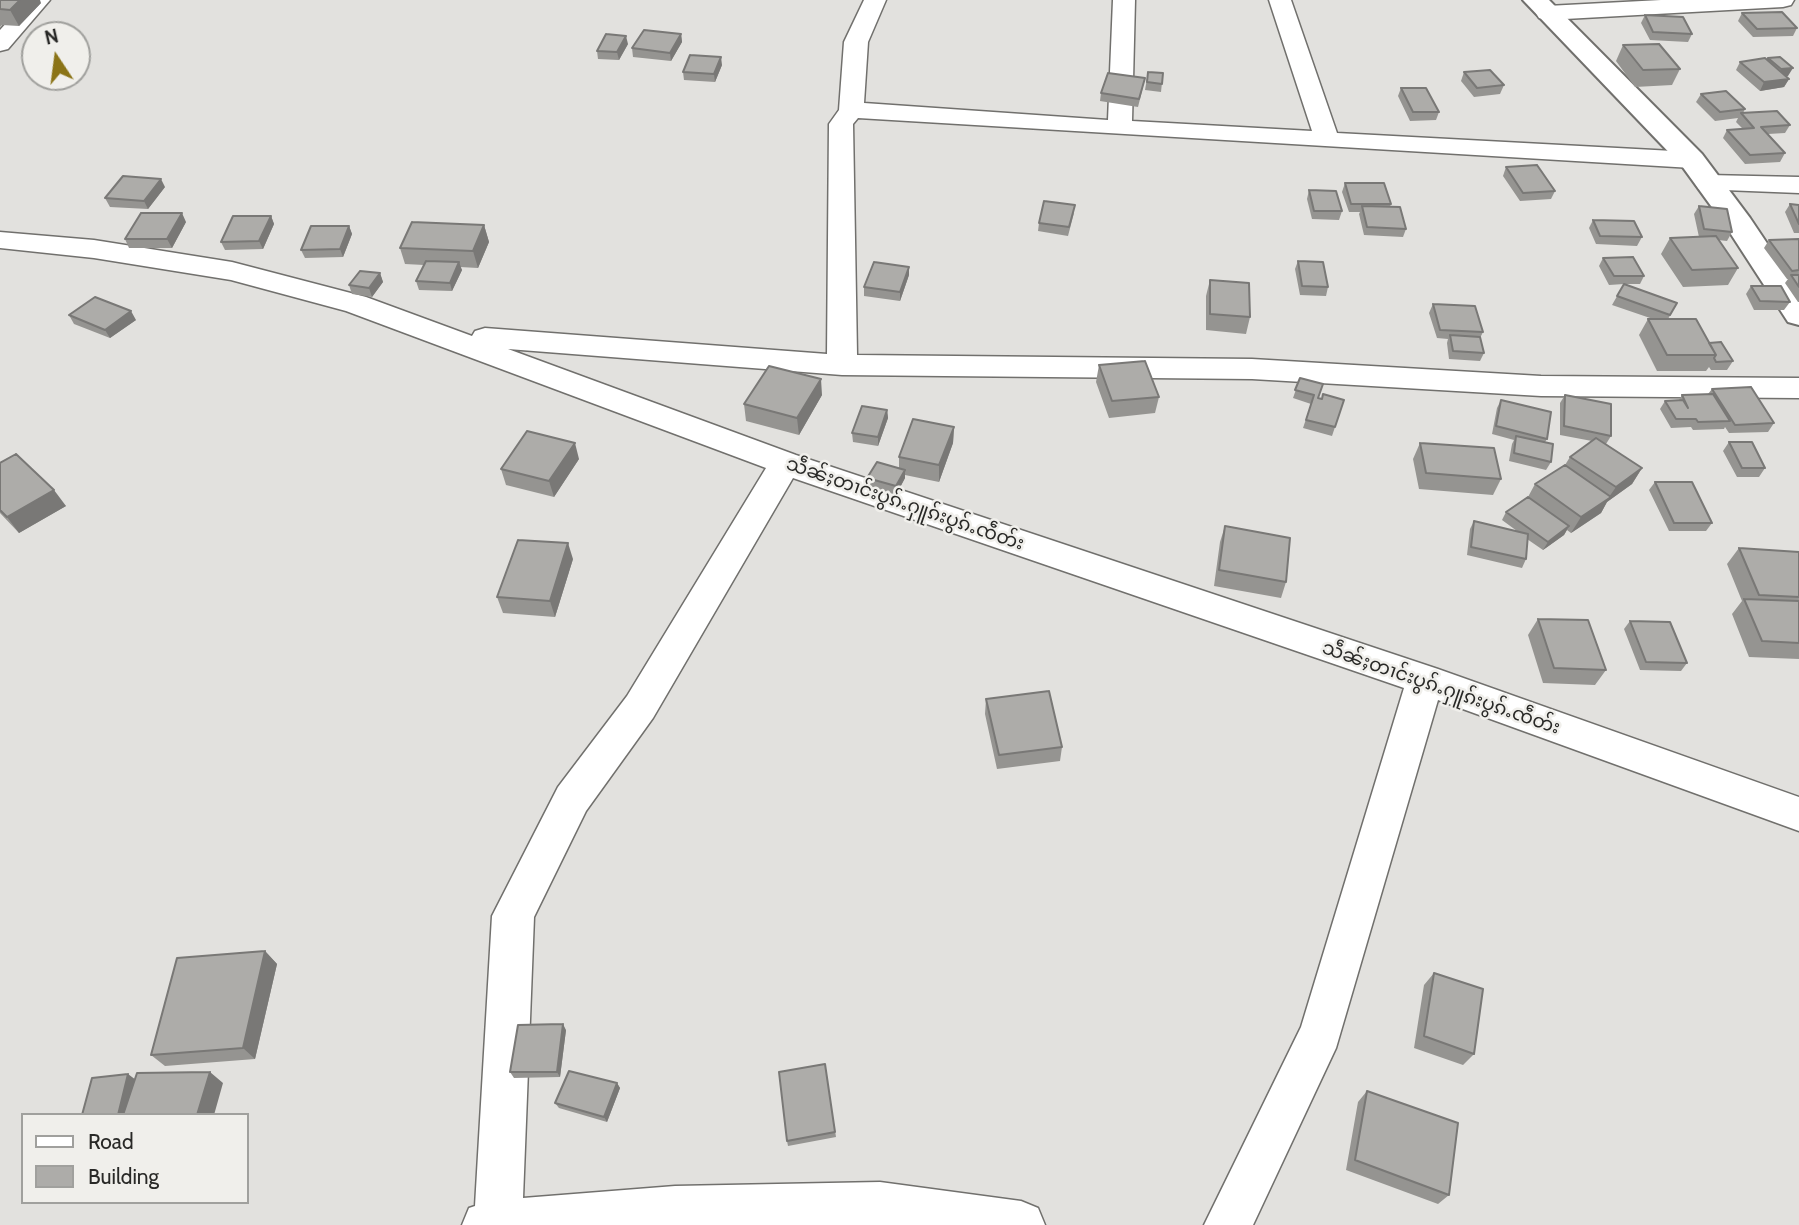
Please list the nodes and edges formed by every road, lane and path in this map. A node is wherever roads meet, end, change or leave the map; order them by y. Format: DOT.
graph roads {
  1 [pos="39,0"];
  2 [pos="875,0"];
  3 [pos="1124,0"];
  4 [pos="1280,0"];
  5 [pos="1783,0"];
  6 [pos="1541,6"];
  7 [pos="1799,15"];
  8 [pos="0,44"];
  9 [pos="851,110"];
  10 [pos="1120,128"];
  11 [pos="1327,139"];
  12 [pos="1692,160"];
  13 [pos="1709,183"];
  14 [pos="1799,185"];
  15 [pos="0,240"];
  16 [pos="1799,315"];
  17 [pos="443,335"];
  18 [pos="842,365"];
  19 [pos="1799,388"];
  20 [pos="785,463"];
  21 [pos="1425,680"];
  22 [pos="1799,814"];
  23 [pos="494,1224"];
  24 [pos="1021,1225"];
  25 [pos="1228,1225"];
  1 -- 8 [label="street"];
  2 -- 9 [label="street"];
  3 -- 10 [label="street"];
  4 -- 11 [label="street"];
  5 -- 6 [label="street"];
  5 -- 7 [label="street"];
  6 -- 12 [label="street"];
  9 -- 10 [label="street"];
  9 -- 18 [label="street"];
  10 -- 11 [label="street"];
  11 -- 12 [label="street"];
  12 -- 13 [label="street"];
  13 -- 14 [label="street"];
  13 -- 16 [label="street"];
  15 -- 17 [label="street, သဵၼ်ႈတၢင်းပွၵ်ႉႁူၵ်းပွၵ်ႉၸဵတ်း"];
  17 -- 18 [label="street"];
  17 -- 20 [label="street, သဵၼ်ႈတၢင်းပွၵ်ႉႁူၵ်းပွၵ်ႉၸဵတ်း"];
  18 -- 19 [label="street"];
  20 -- 21 [label="street, သဵၼ်ႈတၢင်းပွၵ်ႉႁူၵ်းပွၵ်ႉၸဵတ်း"];
  20 -- 23 [label="street"];
  21 -- 22 [label="street, သဵၼ်ႈတၢင်းပွၵ်ႉႁူၵ်းပွၵ်ႉၸဵတ်း"];
  21 -- 25 [label="street"];
  23 -- 24 [label="street"];
}
